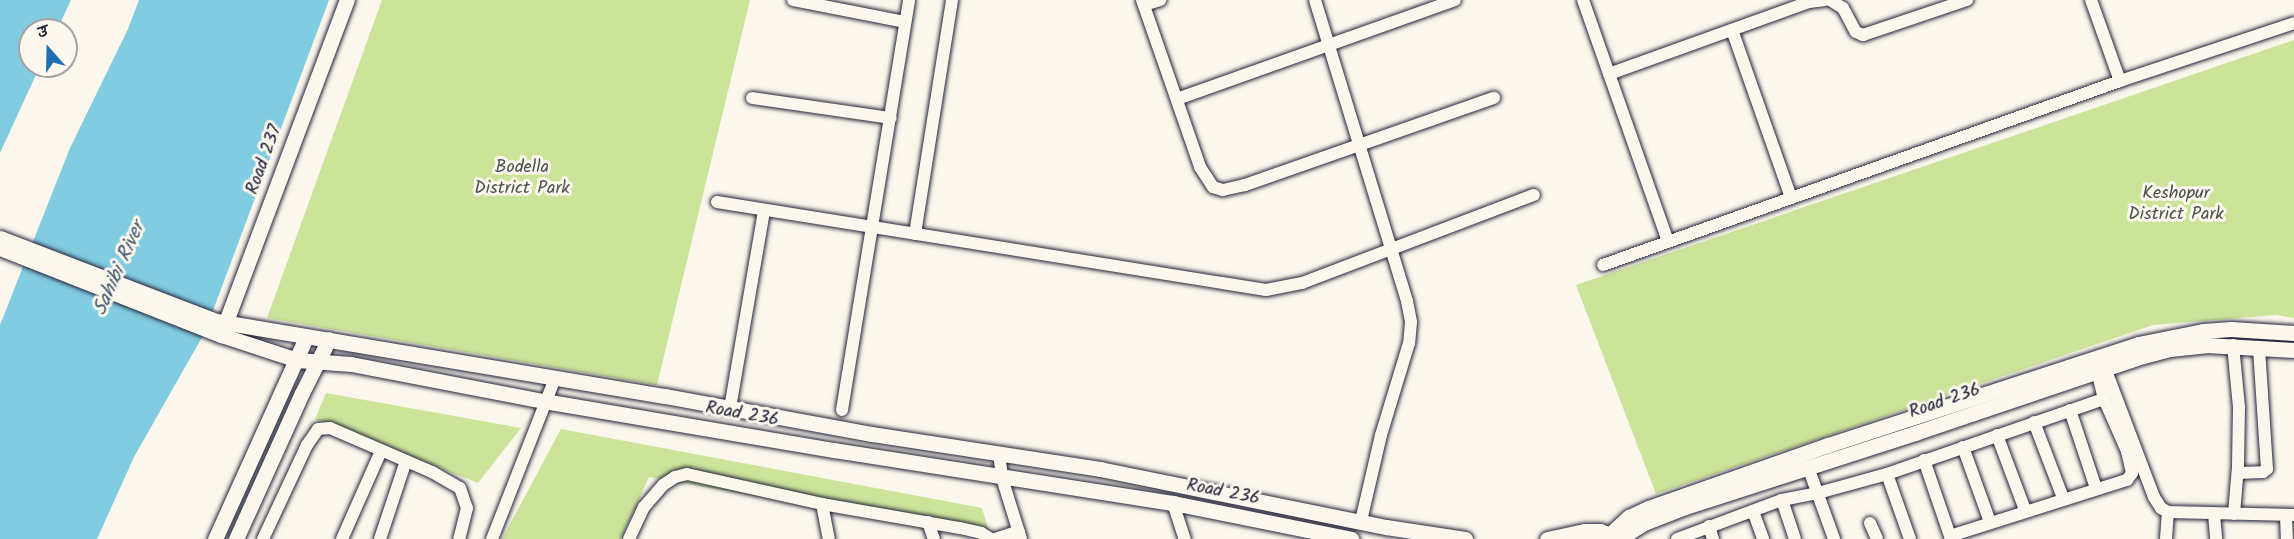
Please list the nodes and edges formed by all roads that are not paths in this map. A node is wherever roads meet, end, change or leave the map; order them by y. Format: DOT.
graph roads {
  1 [pos="347,0"];
  2 [pos="793,0"];
  3 [pos="909,0"];
  4 [pos="952,0"];
  5 [pos="1160,0"];
  6 [pos="1315,0"];
  7 [pos="1455,0"];
  8 [pos="1583,0"];
  9 [pos="1825,0"];
  10 [pos="1830,0"];
  11 [pos="1967,0"];
  12 [pos="2091,0"];
  13 [pos="1143,3"];
  14 [pos="905,22"];
  15 [pos="2294,23"];
  16 [pos="1732,30"];
  17 [pos="1329,46"];
  18 [pos="1609,74"];
  19 [pos="2120,81"];
  20 [pos="752,98"];
  21 [pos="1494,98"];
  22 [pos="1177,99"];
  23 [pos="891,118"];
  24 [pos="1359,143"];
  25 [pos="1534,195"];
  26 [pos="1791,198"];
  27 [pos="717,202"];
  28 [pos="764,211"];
  29 [pos="874,228"];
  30 [pos="915,234"];
  31 [pos="0,238"];
  32 [pos="1668,241"];
  33 [pos="1391,248"];
  34 [pos="10,249"];
  35 [pos="1603,265"];
  36 [pos="219,327"];
  37 [pos="2294,333"];
  38 [pos="306,337"];
  39 [pos="329,339"];
  40 [pos="2233,345"];
  41 [pos="2259,347"];
  42 [pos="2294,350"];
  43 [pos="297,360"];
  44 [pos="318,363"];
  45 [pos="2101,370"];
  46 [pos="555,378"];
  47 [pos="2104,399"];
  48 [pos="544,401"];
  49 [pos="730,408"];
  50 [pos="842,410"];
  51 [pos="2070,410"];
  52 [pos="2034,422"];
  53 [pos="1996,435"];
  54 [pos="1963,447"];
  55 [pos="381,451"];
  56 [pos="999,453"];
  57 [pos="1924,460"];
  58 [pos="406,461"];
  59 [pos="1808,467"];
  60 [pos="2238,473"];
  61 [pos="1887,474"];
  62 [pos="1002,478"];
  63 [pos="2097,488"];
  64 [pos="1818,494"];
  65 [pos="2063,498"];
  66 [pos="1782,500"];
  67 [pos="1173,503"];
  68 [pos="822,504"];
  69 [pos="2025,510"];
  70 [pos="1753,511"];
  71 [pos="2168,512"];
  72 [pos="2214,514"];
  73 [pos="2234,514"];
  74 [pos="2290,515"];
  75 [pos="1361,521"];
  76 [pos="928,522"];
  77 [pos="1990,522"];
  78 [pos="1870,523"];
  79 [pos="1709,526"];
  80 [pos="1020,535"];
  81 [pos="1951,537"];
  82 [pos="1182,538"];
  83 [pos="1613,538"];
  84 [pos="215,539"];
  85 [pos="236,539"];
  86 [pos="263,539"];
  87 [pos="342,539"];
  88 [pos="380,539"];
  89 [pos="459,539"];
  90 [pos="492,539"];
  91 [pos="629,539"];
  92 [pos="829,539"];
  93 [pos="934,539"];
  94 [pos="993,539"];
  95 [pos="1351,539"];
  96 [pos="1466,539"];
  97 [pos="1547,539"];
  98 [pos="1677,539"];
  99 [pos="1713,539"];
  100 [pos="1763,539"];
  101 [pos="1795,539"];
  102 [pos="1834,539"];
  103 [pos="1877,539"];
  104 [pos="1910,539"];
  105 [pos="2166,539"];
  106 [pos="2216,539"];
  107 [pos="2287,539"];
  1 -- 36 [label="street, Road 237"];
  2 -- 14 [label="street"];
  3 -- 14 [label="street"];
  4 -- 30 [label="street"];
  5 -- 13 [label="street"];
  6 -- 17 [label="street"];
  7 -- 17 [label="street"];
  8 -- 18 [label="street"];
  9 -- 16 [label="street"];
  10 -- 11 [label="street"];
  12 -- 19 [label="street"];
  13 -- 22 [label="street"];
  14 -- 23 [label="street"];
  15 -- 19 [label="street"];
  16 -- 18 [label="street"];
  16 -- 26 [label="street"];
  17 -- 22 [label="street"];
  17 -- 24 [label="street"];
  18 -- 32 [label="street"];
  19 -- 26 [label="street"];
  20 -- 23 [label="street"];
  21 -- 24 [label="street"];
  22 -- 24 [label="street"];
  23 -- 29 [label="street"];
  24 -- 33 [label="street"];
  25 -- 33 [label="street"];
  26 -- 32 [label="street"];
  27 -- 28 [label="street"];
  28 -- 29 [label="street"];
  28 -- 49 [label="street"];
  29 -- 30 [label="street"];
  29 -- 50 [label="street"];
  30 -- 33 [label="street"];
  31 -- 34 [label="street"];
  32 -- 35 [label="street"];
  33 -- 75 [label="street"];
  34 -- 36 [label="street"];
  36 -- 38 [label="street"];
  36 -- 43 [label="street, Road 236"];
  37 -- 83 [label="street"];
  38 -- 39 [label="street"];
  38 -- 43 [label="street"];
  39 -- 44 [label="street"];
  39 -- 46 [label="street"];
  40 -- 41 [label="street, Road 236"];
  40 -- 45 [label="street, Road 236"];
  40 -- 60 [label="street"];
  41 -- 42 [label="street, Road 236"];
  41 -- 60 [label="street"];
  43 -- 44 [label="street, Road 236"];
  43 -- 84 [label="street"];
  44 -- 48 [label="street, Road 236"];
  44 -- 85 [label="street"];
  45 -- 47 [label="street"];
  45 -- 59 [label="street, Road 236"];
  45 -- 71 [label="street"];
  46 -- 48 [label="street"];
  46 -- 49 [label="street"];
  47 -- 51 [label="street"];
  47 -- 63 [label="street"];
  48 -- 62 [label="street, Road 236"];
  48 -- 90 [label="street"];
  49 -- 56 [label="street"];
  51 -- 52 [label="street"];
  51 -- 63 [label="street"];
  52 -- 53 [label="street"];
  52 -- 65 [label="street"];
  53 -- 54 [label="street"];
  53 -- 69 [label="street"];
  54 -- 57 [label="street"];
  54 -- 77 [label="street"];
  55 -- 58 [label="street"];
  55 -- 86 [label="street"];
  55 -- 87 [label="street"];
  56 -- 62 [label="street"];
  56 -- 75 [label="street"];
  57 -- 61 [label="street"];
  57 -- 81 [label="street"];
  58 -- 88 [label="street"];
  58 -- 89 [label="street"];
  59 -- 64 [label="street"];
  59 -- 83 [label="street, Road 236"];
  60 -- 73 [label="street"];
  61 -- 64 [label="street"];
  61 -- 104 [label="street"];
  62 -- 67 [label="street, Road 236"];
  62 -- 80 [label="street"];
  63 -- 65 [label="street"];
  64 -- 66 [label="street"];
  64 -- 102 [label="street"];
  65 -- 69 [label="street"];
  66 -- 70 [label="street"];
  66 -- 101 [label="street"];
  67 -- 82 [label="street"];
  67 -- 95 [label="street, Road 236"];
  68 -- 76 [label="street"];
  68 -- 91 [label="street"];
  68 -- 92 [label="street"];
  69 -- 77 [label="street"];
  70 -- 79 [label="street"];
  70 -- 100 [label="street"];
  71 -- 72 [label="street"];
  71 -- 105 [label="street"];
  72 -- 73 [label="street"];
  72 -- 106 [label="street"];
  73 -- 74 [label="street"];
  74 -- 107 [label="street"];
  75 -- 96 [label="street"];
  76 -- 93 [label="street"];
  76 -- 94 [label="street"];
  77 -- 81 [label="street"];
  78 -- 103 [label="street"];
  79 -- 98 [label="street"];
  79 -- 99 [label="street"];
  80 -- 94 [label="street"];
  83 -- 97 [label="street"];
}
